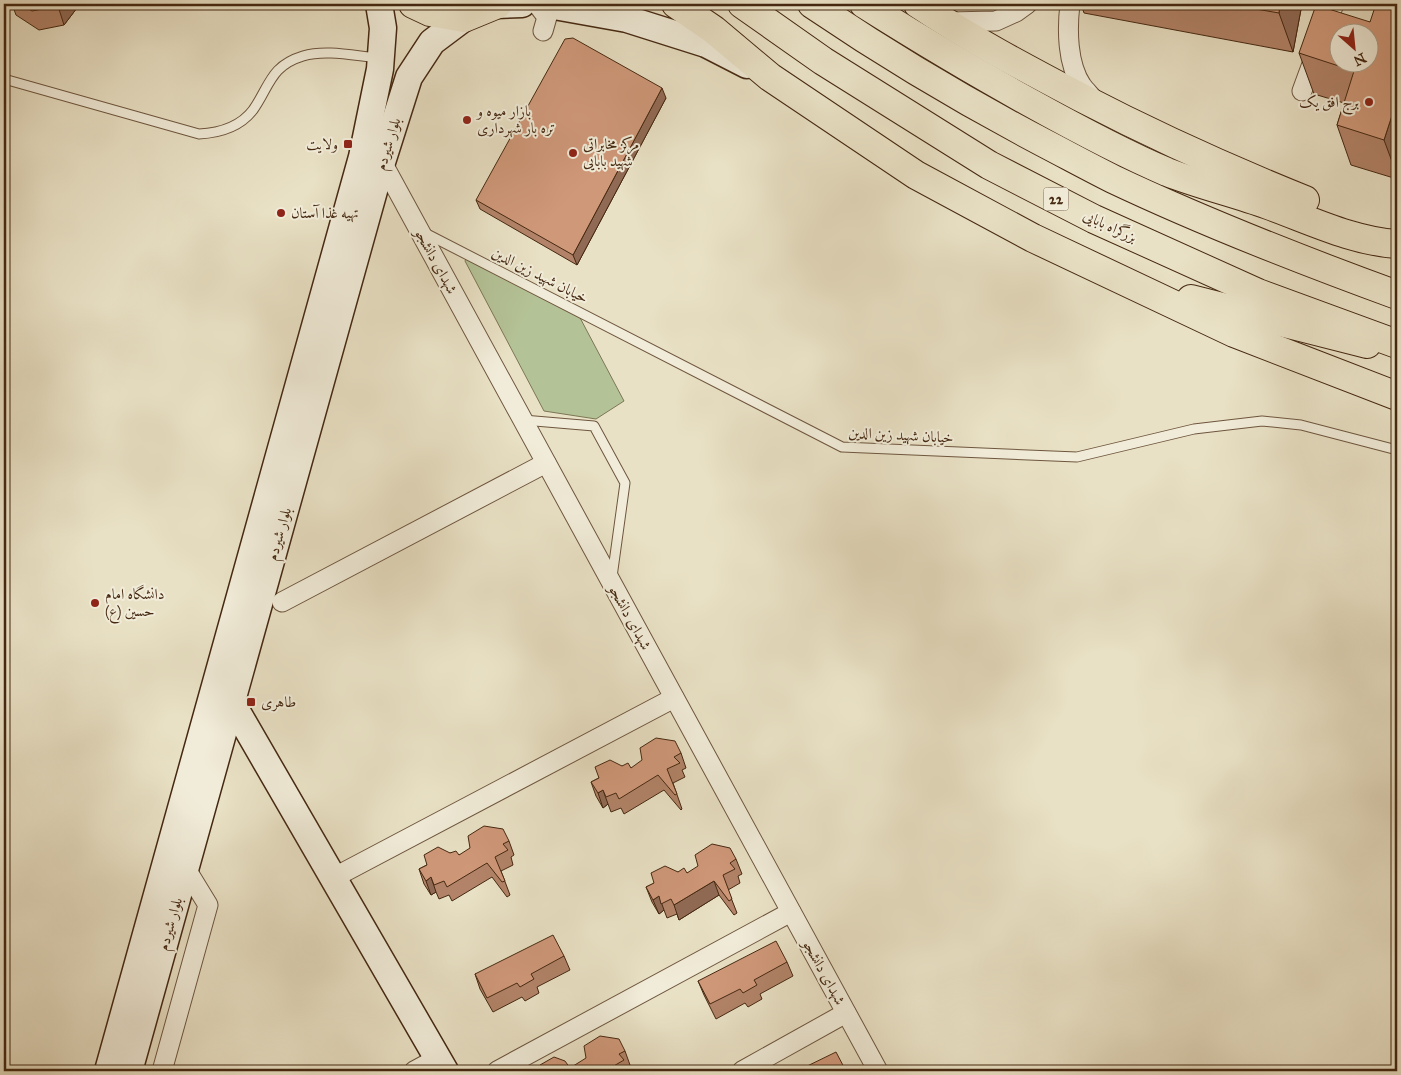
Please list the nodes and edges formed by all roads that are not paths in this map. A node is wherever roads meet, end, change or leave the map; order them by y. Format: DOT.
graph roads {
  1 [pos="379,4"];
  2 [pos="414,4"];
  3 [pos="504,4"];
  4 [pos="537,4"];
  5 [pos="542,4"];
  6 [pos="676,4"];
  7 [pos="742,4"];
  8 [pos="812,4"];
  9 [pos="864,4"];
  10 [pos="918,4"];
  11 [pos="1027,4"];
  12 [pos="1070,4"];
  13 [pos="1334,4"];
  14 [pos="464,18"];
  15 [pos="946,22"];
  16 [pos="543,31"];
  17 [pos="381,64"];
  18 [pos="770,77"];
  19 [pos="4,79"];
  20 [pos="413,82"];
  21 [pos="1302,91"];
  22 [pos="1101,108"];
  23 [pos="382,162"];
  24 [pos="419,229"];
  25 [pos="1397,236"];
  26 [pos="1397,244"];
  27 [pos="1129,283"];
  28 [pos="1397,295"];
  29 [pos="1397,344"];
  30 [pos="1397,351"];
  31 [pos="1397,396"];
  32 [pos="523,420"];
  33 [pos="1397,450"];
  34 [pos="546,462"];
  35 [pos="611,582"];
  36 [pos="282,602"];
  37 [pos="674,698"];
  38 [pos="222,700"];
  39 [pos="186,868"];
  40 [pos="333,878"];
  41 [pos="791,912"];
  42 [pos="846,1013"];
  43 [pos="442,1065"];
  44 [pos="108,1071"];
  45 [pos="129,1071"];
  46 [pos="162,1071"];
  47 [pos="414,1071"];
  48 [pos="497,1071"];
  49 [pos="742,1071"];
  50 [pos="878,1071"];
  1 -- 17 [label="main road, بلوار شیردم"];
  2 -- 14 [label="main road"];
  3 -- 14 [label="main road"];
  4 -- 16 [label="street"];
  5 -- 18 [label="main road"];
  6 -- 18 [label="main road"];
  7 -- 29 [label="main road, بزرگراه بابایی / 22"];
  8 -- 28 [label="main road"];
  9 -- 26 [label="main road"];
  10 -- 15 [label="main road"];
  11 -- 15 [label="street"];
  12 -- 22 [label="street"];
  13 -- 21 [label="street"];
  14 -- 20 [label="main road, بلوار شیردم"];
  15 -- 22 [label="main road"];
  17 -- 19 [label="lane"];
  17 -- 20 [label="main road"];
  17 -- 38 [label="main road, بلوار شیردم"];
  18 -- 27 [label="main road"];
  20 -- 23 [label="main road, بلوار شیردم"];
  22 -- 25 [label="main road"];
  23 -- 24 [label="street, شهدای دانشجو"];
  23 -- 38 [label="main road, بلوار شیردم"];
  24 -- 32 [label="street, شهدای دانشجو"];
  24 -- 33 [label="lane, خیابان شهید زین الدین"];
  27 -- 30 [label="main road"];
  27 -- 31 [label="main road"];
  32 -- 34 [label="street, شهدای دانشجو"];
  32 -- 35 [label="lane"];
  34 -- 35 [label="street, شهدای دانشجو"];
  34 -- 36 [label="street"];
  35 -- 37 [label="street, شهدای دانشجو"];
  37 -- 40 [label="street"];
  37 -- 41 [label="street, شهدای دانشجو"];
  38 -- 39 [label="main road, بلوار شیردم"];
  38 -- 40 [label="main road"];
  38 -- 44 [label="main road, بلوار شیردم"];
  39 -- 45 [label="main road, بلوار شیردم"];
  39 -- 46 [label="street"];
  40 -- 43 [label="main road"];
  41 -- 42 [label="street, شهدای دانشجو"];
  41 -- 48 [label="street"];
  42 -- 49 [label="street"];
  42 -- 50 [label="street, شهدای دانشجو"];
  43 -- 47 [label="street"];
}
